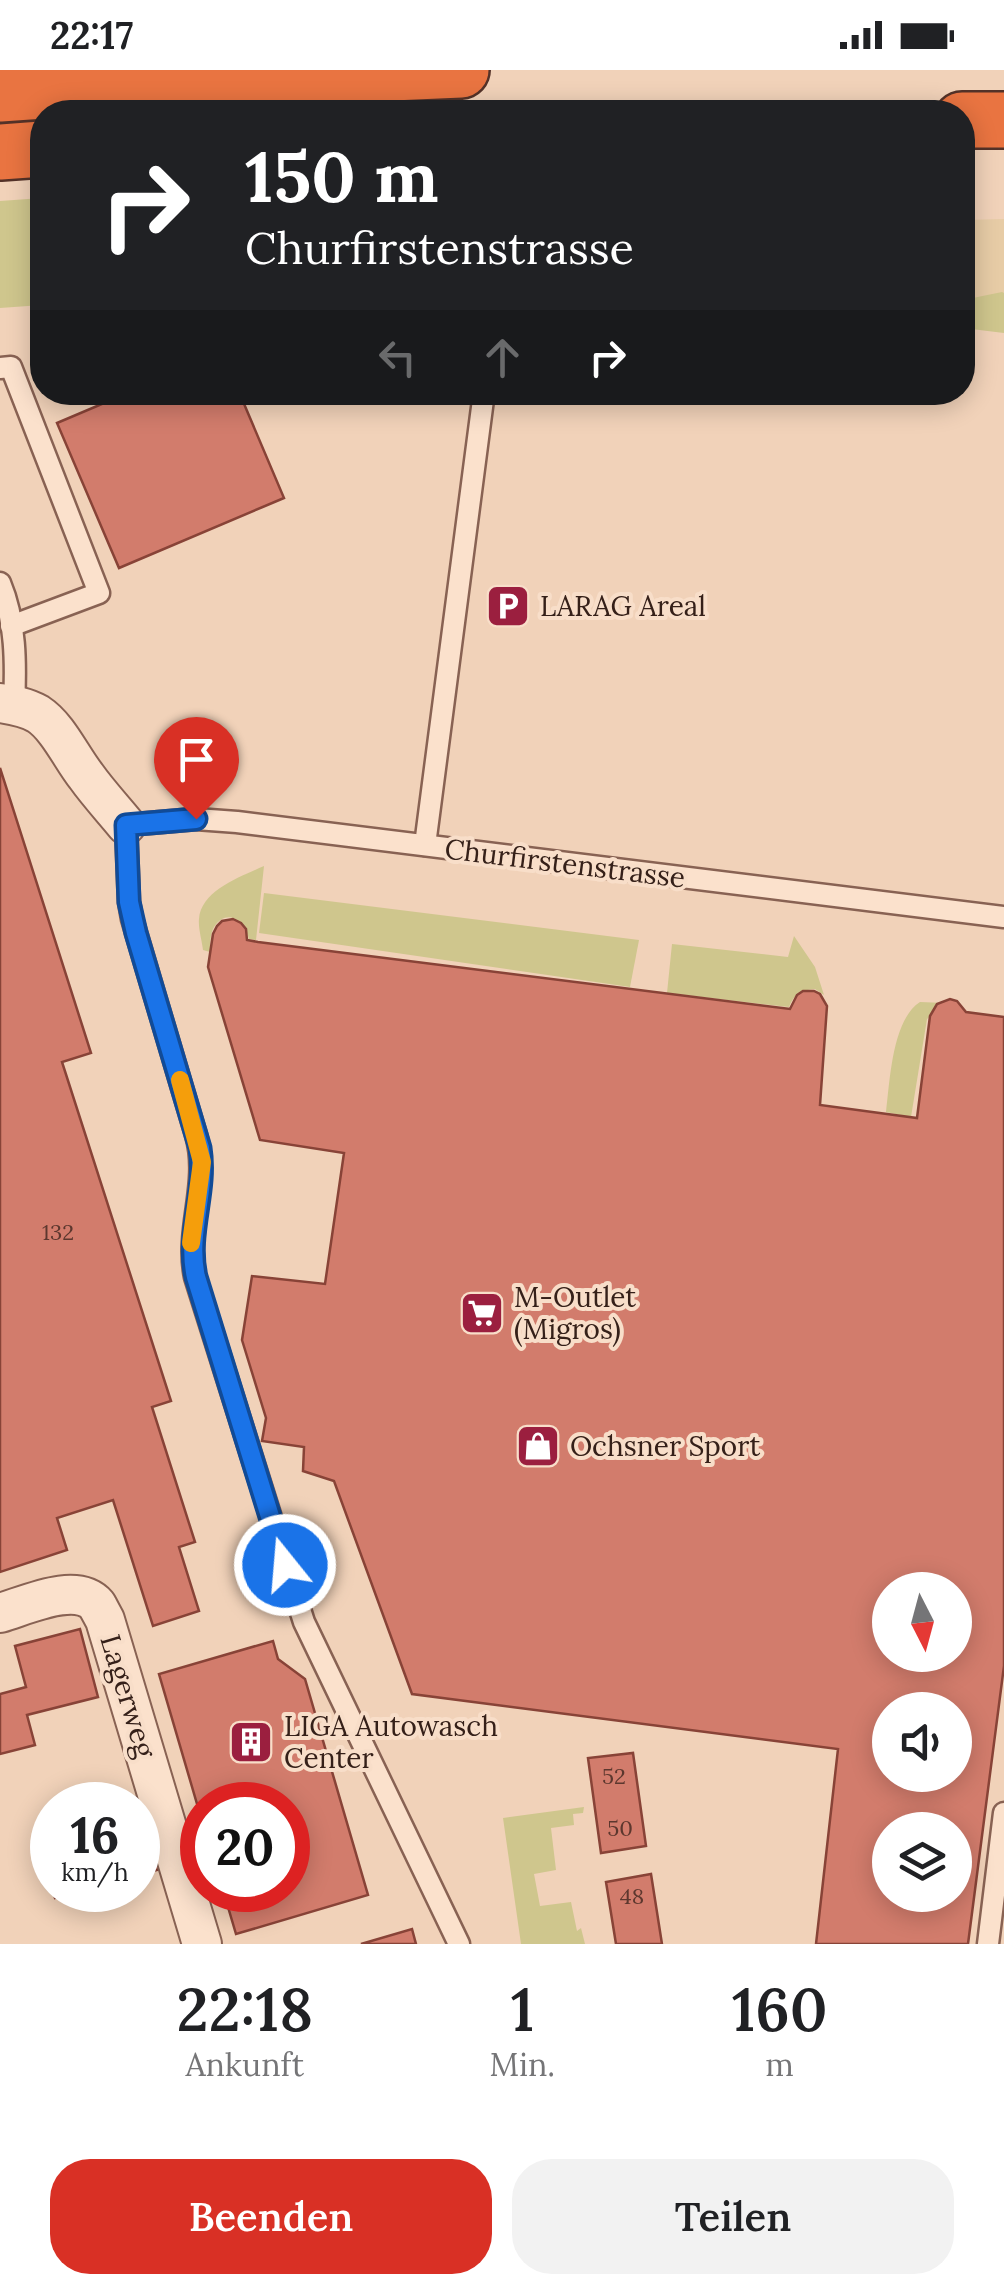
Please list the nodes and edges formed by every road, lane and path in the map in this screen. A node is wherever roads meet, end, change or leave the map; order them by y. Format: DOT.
graph roads {
  1 [pos="461,70"];
  2 [pos="0,94"];
  3 [pos="975,120"];
  4 [pos="1004,120"];
  5 [pos="30,150"];
  6 [pos="0,152"];
  7 [pos="0,368"];
  8 [pos="482,405"];
  9 [pos="0,582"];
  10 [pos="10,626"];
  11 [pos="7,704"];
  12 [pos="126,825"];
  13 [pos="425,845"];
  14 [pos="1004,917"];
  15 [pos="0,1613"];
  16 [pos="1004,1813"];
  17 [pos="202,1944"];
  18 [pos="459,1944"];
  19 [pos="988,1944"];
  1 -- 2 [label="highway"];
  3 -- 4 [label="highway"];
  5 -- 6 [label="highway"];
  7 -- 10 [label="lane"];
  8 -- 13 [label="lane"];
  9 -- 10 [label="lane"];
  10 -- 11 [label="lane"];
  11 -- 12 [label="street"];
  12 -- 13 [label="lane, Churfirstenstrasse"];
  12 -- 18 [label="lane"];
  13 -- 14 [label="lane, Churfirstenstrasse"];
  15 -- 17 [label="street, Lagerweg"];
  16 -- 19 [label="lane"];
}
